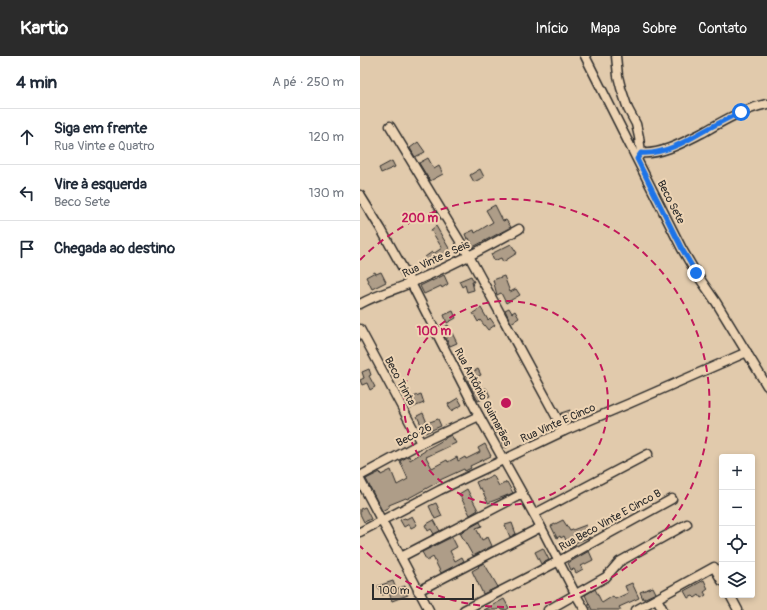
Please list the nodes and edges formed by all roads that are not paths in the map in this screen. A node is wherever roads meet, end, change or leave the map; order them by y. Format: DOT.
graph roads {
  1 [pos="585,56"];
  2 [pos="616,56"];
  3 [pos="767,104"];
  4 [pos="390,126"];
  5 [pos="639,156"];
  6 [pos="360,195"];
  7 [pos="518,229"];
  8 [pos="469,256"];
  9 [pos="411,283"];
  10 [pos="360,304"];
  11 [pos="360,329"];
  12 [pos="747,352"];
  13 [pos="767,386"];
  14 [pos="479,416"];
  15 [pos="564,431"];
  16 [pos="421,443"];
  17 [pos="648,454"];
  18 [pos="504,460"];
  19 [pos="360,476"];
  20 [pos="360,480"];
  21 [pos="522,494"];
  22 [pos="672,499"];
  23 [pos="534,514"];
  24 [pos="382,520"];
  25 [pos="687,524"];
  26 [pos="541,527"];
  27 [pos="360,532"];
  28 [pos="401,557"];
  29 [pos="559,561"];
  30 [pos="719,576"];
  31 [pos="418,591"];
  32 [pos="576,595"];
  33 [pos="732,598"];
  34 [pos="657,599"];
  35 [pos="429,610"];
  36 [pos="464,610"];
  37 [pos="548,610"];
  38 [pos="585,610"];
  39 [pos="636,610"];
  40 [pos="663,610"];
  41 [pos="738,610"];
  1 -- 5 [label="street, Beco Sete"];
  2 -- 5 [label="street"];
  3 -- 5 [label="street"];
  4 -- 8 [label="street"];
  5 -- 12 [label="street, Beco Sete"];
  6 -- 9 [label="street, Rua Antônio Guimarães"];
  7 -- 8 [label="street, Rua Vinte e Seis"];
  8 -- 9 [label="street, Rua Vinte e Seis"];
  8 -- 15 [label="street"];
  9 -- 10 [label="street, Rua Vinte e Seis"];
  9 -- 14 [label="street, Rua Antônio Guimarães"];
  11 -- 16 [label="street, Beco Trinta"];
  12 -- 13 [label="street, Beco Sete"];
  12 -- 15 [label="street, Rua Vinte E Cinco"];
  14 -- 16 [label="street, Beco 26"];
  14 -- 18 [label="street, Rua Antônio Guimarães"];
  15 -- 18 [label="street, Rua Vinte E Cinco"];
  16 -- 19 [label="street, Beco 26"];
  17 -- 23 [label="street"];
  18 -- 21 [label="street, Rua Antônio Guimarães"];
  18 -- 24 [label="street, Rua Vinte E Cinco"];
  20 -- 24 [label="street"];
  21 -- 23 [label="street, Rua Antônio Guimarães"];
  21 -- 28 [label="street"];
  22 -- 29 [label="street, Rua Beco Vinte E Cinco B"];
  23 -- 26 [label="street, Rua Antônio Guimarães"];
  24 -- 27 [label="street, Rua Vinte E Cinco"];
  24 -- 28 [label="street"];
  25 -- 32 [label="street"];
  26 -- 29 [label="street, Rua Antônio Guimarães"];
  26 -- 31 [label="street"];
  28 -- 31 [label="street"];
  29 -- 32 [label="street, Rua Antônio Guimarães"];
  29 -- 36 [label="street, Rua Beco Vinte E Cinco B"];
  30 -- 34 [label="street"];
  31 -- 35 [label="street"];
  32 -- 37 [label="street"];
  32 -- 38 [label="street, Rua Antônio Guimarães"];
  33 -- 41 [label="street"];
  34 -- 39 [label="street"];
  34 -- 40 [label="street"];
}
